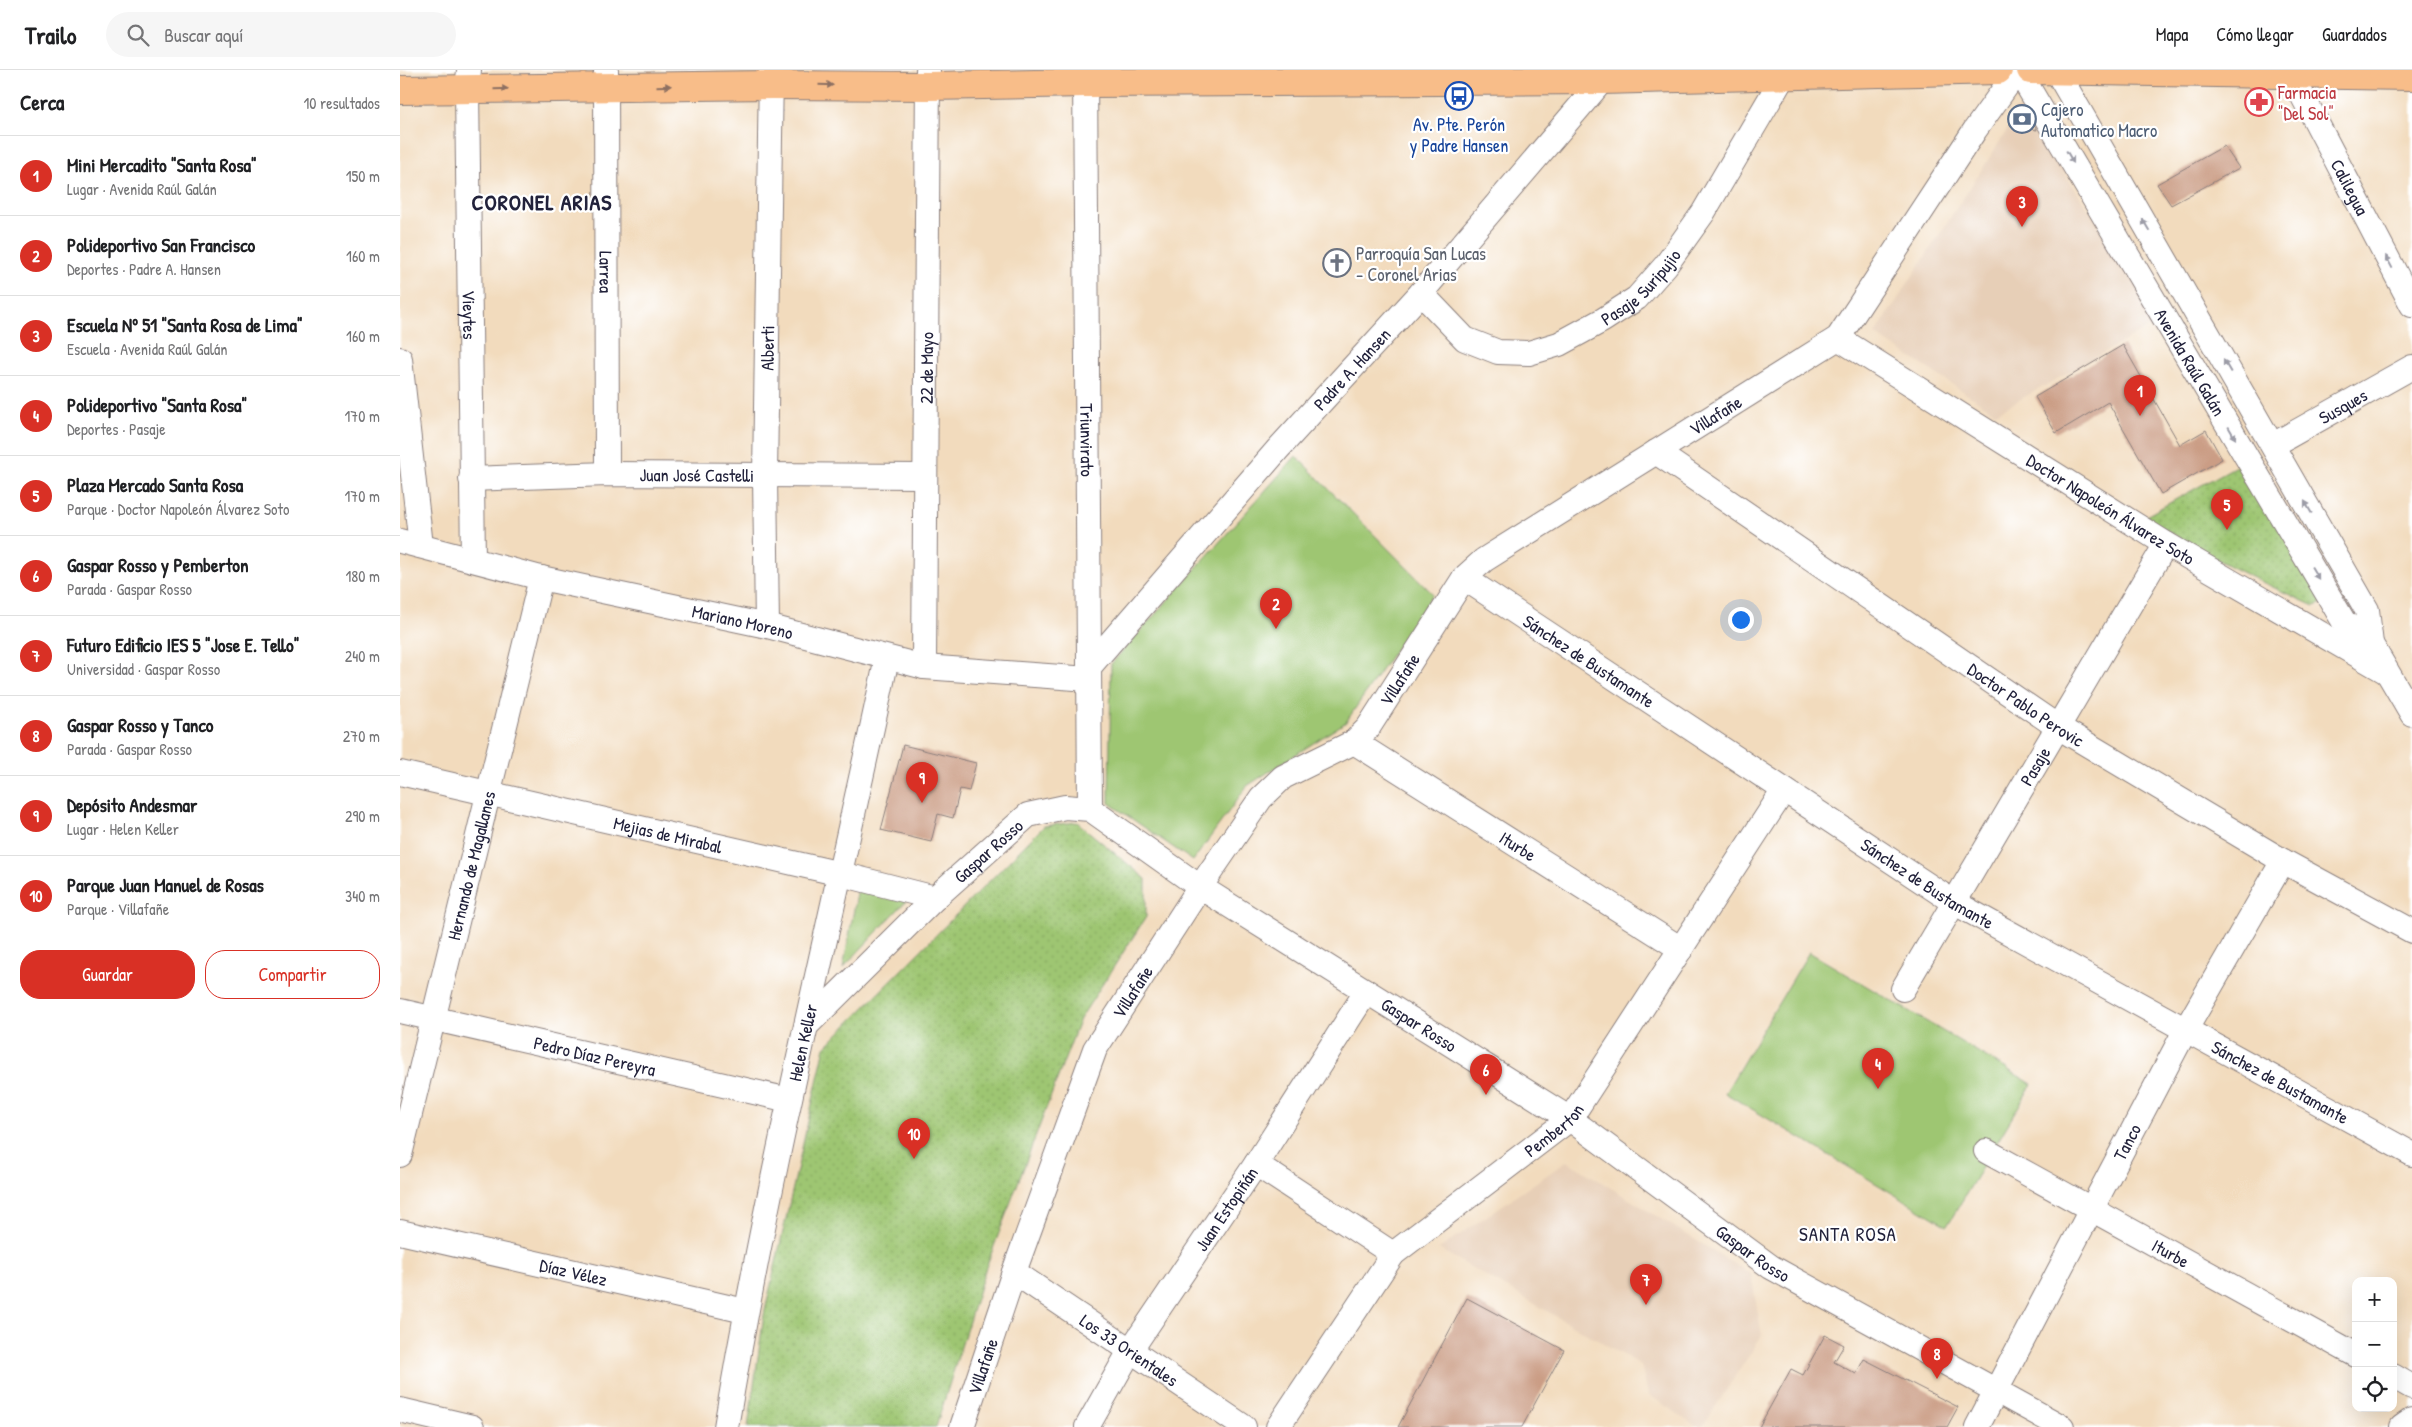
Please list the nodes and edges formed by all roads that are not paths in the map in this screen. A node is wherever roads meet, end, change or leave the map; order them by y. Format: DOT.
graph roads {
  1 [pos="1998,70"];
  2 [pos="2018,70"];
  3 [pos="2048,70"];
  4 [pos="1785,72"];
  5 [pos="2290,72"];
  6 [pos="1606,75"];
  7 [pos="1085,76"];
  8 [pos="2412,76"];
  9 [pos="771,77"];
  10 [pos="606,78"];
  11 [pos="928,78"];
  12 [pos="468,80"];
  13 [pos="400,90"];
  14 [pos="1421,292"];
  15 [pos="2412,305"];
  16 [pos="1838,338"];
  17 [pos="400,359"];
  18 [pos="2412,367"];
  19 [pos="2273,445"];
  20 [pos="1656,452"];
  21 [pos="607,474"];
  22 [pos="765,476"];
  23 [pos="924,476"];
  24 [pos="471,479"];
  25 [pos="410,543"];
  26 [pos="2166,544"];
  27 [pos="473,560"];
  28 [pos="541,578"];
  29 [pos="1464,578"];
  30 [pos="767,626"];
  31 [pos="2371,644"];
  32 [pos="888,658"];
  33 [pos="924,667"];
  34 [pos="1089,672"];
  35 [pos="2389,673"];
  36 [pos="2412,714"];
  37 [pos="2058,727"];
  38 [pos="1354,742"];
  39 [pos="400,773"];
  40 [pos="1784,790"];
  41 [pos="489,794"];
  42 [pos="1090,809"];
  43 [pos="2282,861"];
  44 [pos="841,874"];
  45 [pos="1200,887"];
  46 [pos="934,898"];
  47 [pos="1955,903"];
  48 [pos="2412,931"];
  49 [pos="1681,949"];
  50 [pos="1903,989"];
  51 [pos="1366,992"];
  52 [pos="400,1011"];
  53 [pos="434,1019"];
  54 [pos="808,1024"];
  55 [pos="2186,1029"];
  56 [pos="789,1100"];
  57 [pos="1570,1119"];
  58 [pos="1986,1150"];
  59 [pos="2412,1154"];
  60 [pos="400,1155"];
  61 [pos="1256,1164"];
  62 [pos="2092,1208"];
  63 [pos="400,1232"];
  64 [pos="1393,1254"];
  65 [pos="1014,1272"];
  66 [pos="745,1311"];
  67 [pos="1130,1351"];
  68 [pos="2352,1353"];
  69 [pos="2397,1378"];
  70 [pos="2412,1387"];
  71 [pos="1996,1391"];
  72 [pos="400,1410"];
  73 [pos="2412,1420"];
  74 [pos="472,1427"];
  75 [pos="726,1427"];
  76 [pos="962,1427"];
  77 [pos="1087,1427"];
  78 [pos="1244,1427"];
  79 [pos="1278,1427"];
  80 [pos="1977,1427"];
  81 [pos="2062,1427"];
  82 [pos="2402,1427"];
  1 -- 4 [label="main road"];
  2 -- 16 [label="street, Villafañe"];
  2 -- 31 [label="street, Avenida Raúl Galán, one-way"];
  3 -- 5 [label="main road"];
  19 -- 3 [label="street, Avenida Raúl Galán, one-way"];
  4 -- 6 [label="main road"];
  4 -- 14 [label="street, Pasaje Suripujio"];
  5 -- 8 [label="main road"];
  15 -- 5 [label="street, Calilegua, one-way"];
  6 -- 7 [label="main road"];
  6 -- 14 [label="street, Padre A. Hansen"];
  7 -- 11 [label="main road"];
  7 -- 34 [label="street, Triunvirato"];
  10 -- 9 [label="main road, one-way"];
  9 -- 11 [label="main road, one-way"];
  9 -- 22 [label="street, Alberti"];
  12 -- 10 [label="main road, one-way"];
  10 -- 21 [label="street, Larrea"];
  11 -- 23 [label="street, 22 de Mayo"];
  12 -- 13 [label="main road"];
  12 -- 24 [label="street, Vieytes"];
  14 -- 34 [label="street, Padre A. Hansen"];
  16 -- 20 [label="street, Villafañe"];
  16 -- 26 [label="street, Doctor Napoleón Álvarez Soto"];
  17 -- 25 [label="street"];
  18 -- 19 [label="street, Susques"];
  31 -- 19 [label="street, Avenida Raúl Galán, one-way"];
  20 -- 29 [label="street, Villafañe"];
  20 -- 37 [label="street, Doctor Pablo Perovic"];
  21 -- 22 [label="street, Juan José Castelli"];
  21 -- 24 [label="street, Juan José Castelli"];
  22 -- 23 [label="street, Juan José Castelli"];
  22 -- 30 [label="street, Alberti"];
  23 -- 33 [label="street, 22 de Mayo"];
  24 -- 27 [label="street, Vieytes"];
  25 -- 27 [label="street, Mariano Moreno"];
  26 -- 35 [label="street, Doctor Napoleón Álvarez Soto"];
  26 -- 37 [label="street, Pasaje"];
  27 -- 28 [label="street, Mariano Moreno"];
  28 -- 30 [label="street, Mariano Moreno"];
  28 -- 41 [label="street, Hernando de Magallanes"];
  29 -- 38 [label="street, Villafañe"];
  29 -- 40 [label="street, Sánchez de Bustamante"];
  30 -- 32 [label="street, Mariano Moreno"];
  31 -- 35 [label="street, Avenida Raúl Galán"];
  32 -- 33 [label="street, Mariano Moreno"];
  32 -- 44 [label="street, Helen Keller"];
  33 -- 34 [label="street, Mariano Moreno"];
  34 -- 42 [label="street, Triunvirato"];
  35 -- 36 [label="street, Avenida Raúl Galán"];
  37 -- 43 [label="street, Doctor Pablo Perovic"];
  37 -- 47 [label="street, Pasaje"];
  38 -- 45 [label="street, Villafañe"];
  38 -- 49 [label="street, Iturbe"];
  39 -- 41 [label="street, Mejias de Mirabal"];
  40 -- 47 [label="street, Sánchez de Bustamante"];
  40 -- 49 [label="street, Pemberton"];
  41 -- 44 [label="street, Mejias de Mirabal"];
  41 -- 53 [label="street, Hernando de Magallanes"];
  42 -- 45 [label="street, Gaspar Rosso"];
  42 -- 46 [label="street, Gaspar Rosso"];
  43 -- 48 [label="street, Doctor Pablo Perovic"];
  43 -- 55 [label="street, Tanco"];
  44 -- 46 [label="street, Mejias de Mirabal"];
  44 -- 54 [label="street, Helen Keller"];
  45 -- 51 [label="street, Gaspar Rosso"];
  45 -- 65 [label="street, Villafañe"];
  46 -- 54 [label="street, Gaspar Rosso"];
  47 -- 50 [label="street, Pasaje"];
  47 -- 55 [label="street, Sánchez de Bustamante"];
  49 -- 57 [label="street, Pemberton"];
  51 -- 57 [label="street, Gaspar Rosso"];
  51 -- 61 [label="street, Juan Estopiñán"];
  52 -- 53 [label="street, Pedro Díaz Pereyra"];
  53 -- 56 [label="street, Pedro Díaz Pereyra"];
  53 -- 60 [label="street, Hernando de Magallanes"];
  54 -- 56 [label="street, Helen Keller"];
  55 -- 59 [label="street, Sánchez de Bustamante"];
  55 -- 62 [label="street, Tanco"];
  56 -- 66 [label="street, Helen Keller"];
  57 -- 64 [label="street, Pemberton"];
  57 -- 71 [label="street, Gaspar Rosso"];
  58 -- 62 [label="street, Iturbe"];
  61 -- 64 [label="street"];
  61 -- 67 [label="street, Juan Estopiñán"];
  62 -- 68 [label="street, Iturbe"];
  62 -- 71 [label="street, Tanco"];
  63 -- 66 [label="street, Díaz Vélez"];
  64 -- 79 [label="street, Pemberton"];
  65 -- 67 [label="street, Los 33 Orientales"];
  65 -- 76 [label="street, Villafañe"];
  66 -- 75 [label="street, Helen Keller"];
  67 -- 77 [label="street, Juan Estopiñán"];
  67 -- 78 [label="street, Los 33 Orientales"];
  69 -- 70 [label="street"];
  71 -- 80 [label="street, Tanco"];
  71 -- 81 [label="street, Gaspar Rosso"];
  72 -- 74 [label="street"];
  73 -- 82 [label="street"];
}
